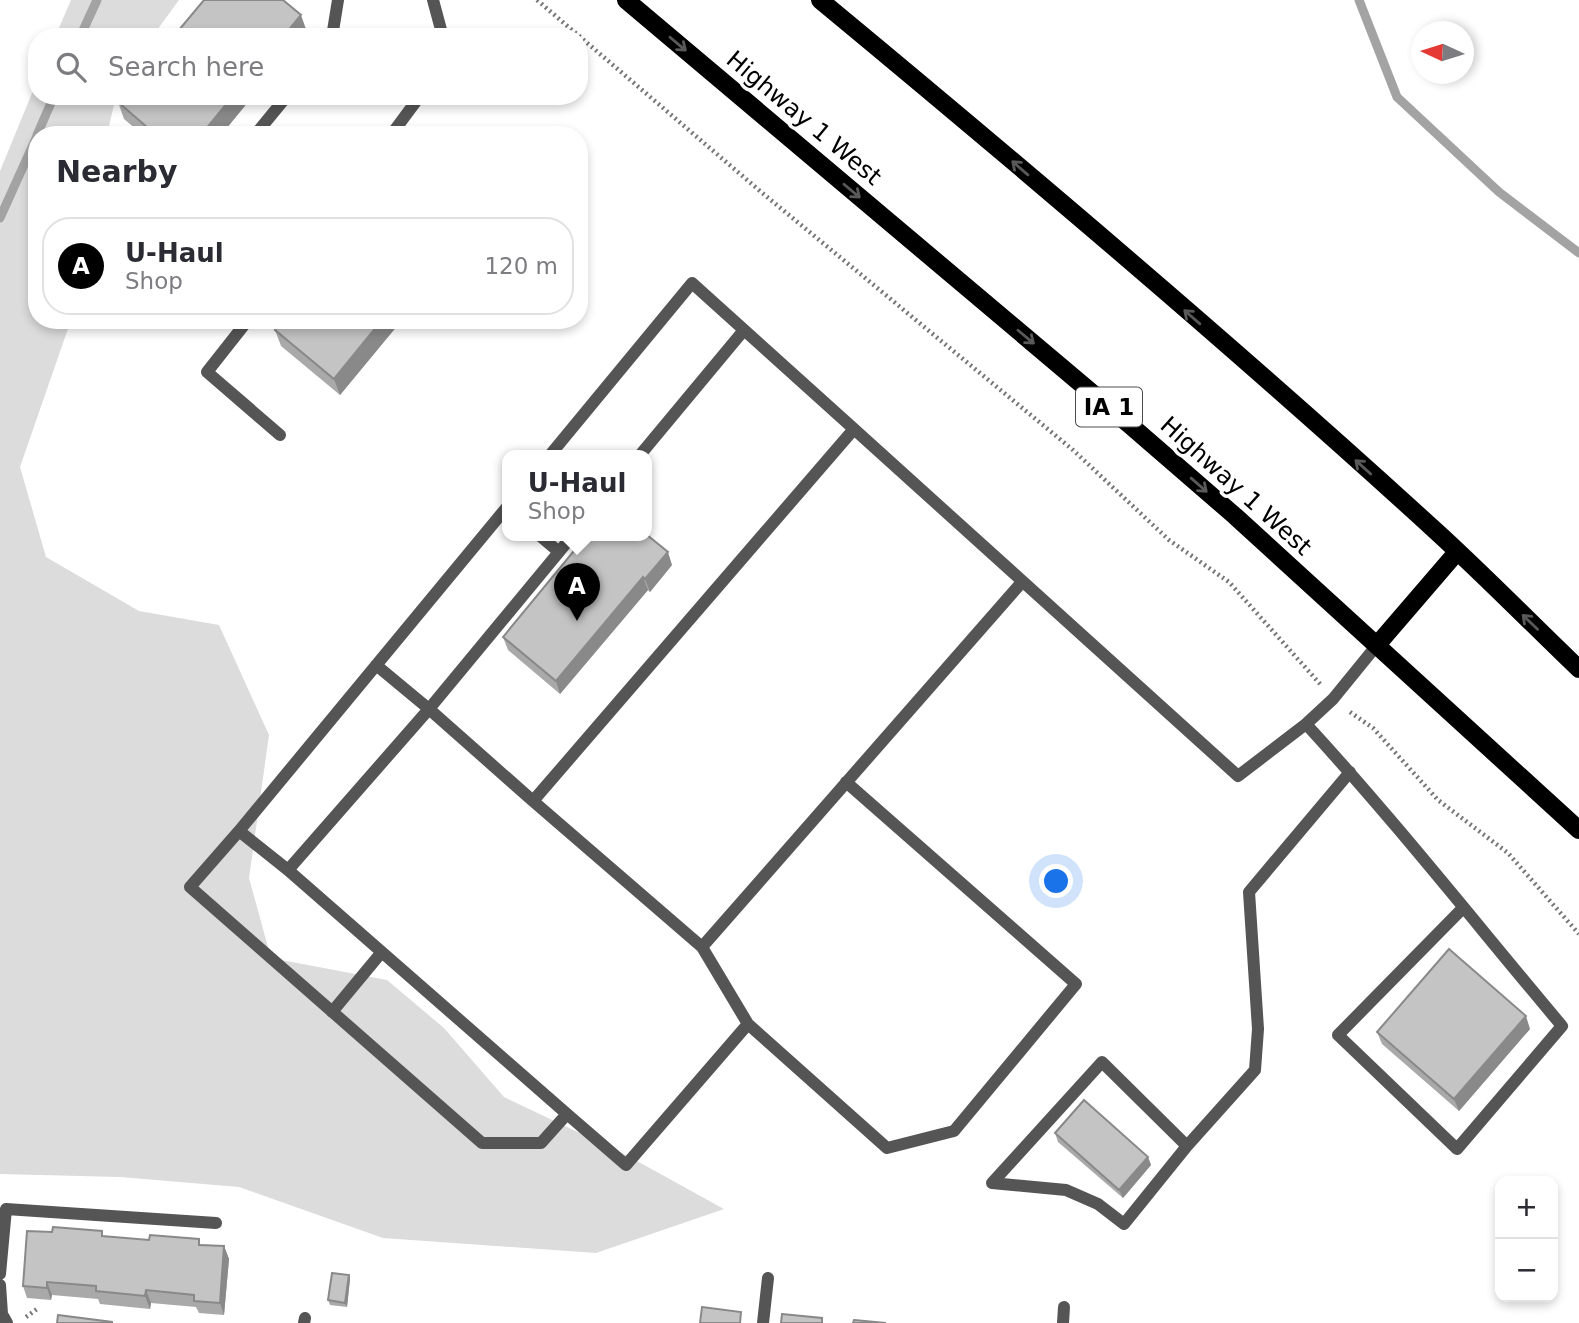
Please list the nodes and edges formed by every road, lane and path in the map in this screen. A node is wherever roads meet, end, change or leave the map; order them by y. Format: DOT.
graph roads {
  1 [pos="338,0"];
  2 [pos="433,0"];
  3 [pos="537,0"];
  4 [pos="626,0"];
  5 [pos="820,0"];
  6 [pos="333,28"];
  7 [pos="441,28"];
  8 [pos="570,28"];
  9 [pos="588,43"];
  10 [pos="280,105"];
  11 [pos="413,105"];
  12 [pos="263,126"];
  13 [pos="398,126"];
  14 [pos="241,329"];
  15 [pos="744,330"];
  16 [pos="854,429"];
  17 [pos="280,435"];
  18 [pos="554,450"];
  19 [pos="644,450"];
  20 [pos="502,513"];
  21 [pos="546,541"];
  22 [pos="568,541"];
  23 [pos="559,552"];
  24 [pos="1457,552"];
  25 [pos="1022,582"];
  26 [pos="1377,645"];
  27 [pos="376,665"];
  28 [pos="1579,669"];
  29 [pos="1334,699"];
  30 [pos="429,709"];
  31 [pos="1306,724"];
  32 [pos="1350,772"];
  33 [pos="846,782"];
  34 [pos="533,801"];
  35 [pos="1579,830"];
  36 [pos="239,831"];
  37 [pos="288,870"];
  38 [pos="1463,908"];
  39 [pos="1579,934"];
  40 [pos="702,947"];
  41 [pos="381,953"];
  42 [pos="332,1012"];
  43 [pos="748,1024"];
  44 [pos="567,1114"];
  45 [pos="1187,1146"];
  46 [pos="216,1223"];
  47 [pos="0,1274"];
  48 [pos="768,1278"];
  49 [pos="0,1285"];
  50 [pos="1064,1307"];
  51 [pos="37,1309"];
  52 [pos="26,1318"];
  53 [pos="7,1323"];
  54 [pos="763,1323"];
  55 [pos="1063,1323"];
  1 -- 6 [label="lane"];
  2 -- 7 [label="lane"];
  3 -- 8 [label="path"];
  4 -- 26 [label="main road, Highway 1 West / IA 1, one-way"];
  24 -- 5 [label="main road, one-way"];
  9 -- 29 [label="path"];
  10 -- 12 [label="lane"];
  11 -- 13 [label="lane"];
  14 -- 17 [label="lane"];
  15 -- 16 [label="lane"];
  15 -- 18 [label="lane"];
  15 -- 19 [label="lane"];
  16 -- 25 [label="lane"];
  16 -- 34 [label="lane"];
  20 -- 27 [label="lane"];
  21 -- 23 [label="lane"];
  22 -- 23 [label="lane"];
  23 -- 30 [label="lane"];
  24 -- 26 [label="main road"];
  28 -- 24 [label="main road, one-way"];
  25 -- 31 [label="lane"];
  25 -- 33 [label="lane"];
  26 -- 29 [label="lane"];
  26 -- 35 [label="main road, Highway 1 West / IA 1"];
  27 -- 30 [label="lane"];
  27 -- 36 [label="lane"];
  29 -- 31 [label="lane"];
  29 -- 39 [label="path"];
  30 -- 34 [label="lane"];
  30 -- 37 [label="lane"];
  31 -- 32 [label="lane"];
  32 -- 38 [label="lane"];
  32 -- 45 [label="lane"];
  33 -- 40 [label="lane"];
  33 -- 43 [label="lane"];
  34 -- 40 [label="lane"];
  36 -- 37 [label="lane"];
  36 -- 42 [label="lane"];
  37 -- 41 [label="lane"];
  38 -- 38 [label="lane"];
  40 -- 43 [label="lane"];
  41 -- 42 [label="lane"];
  41 -- 44 [label="lane"];
  42 -- 44 [label="lane"];
  43 -- 44 [label="lane"];
  45 -- 45 [label="lane"];
  46 -- 47 [label="lane"];
  48 -- 54 [label="lane"];
  49 -- 53 [label="lane"];
  50 -- 55 [label="lane"];
  51 -- 52 [label="path"];
}
